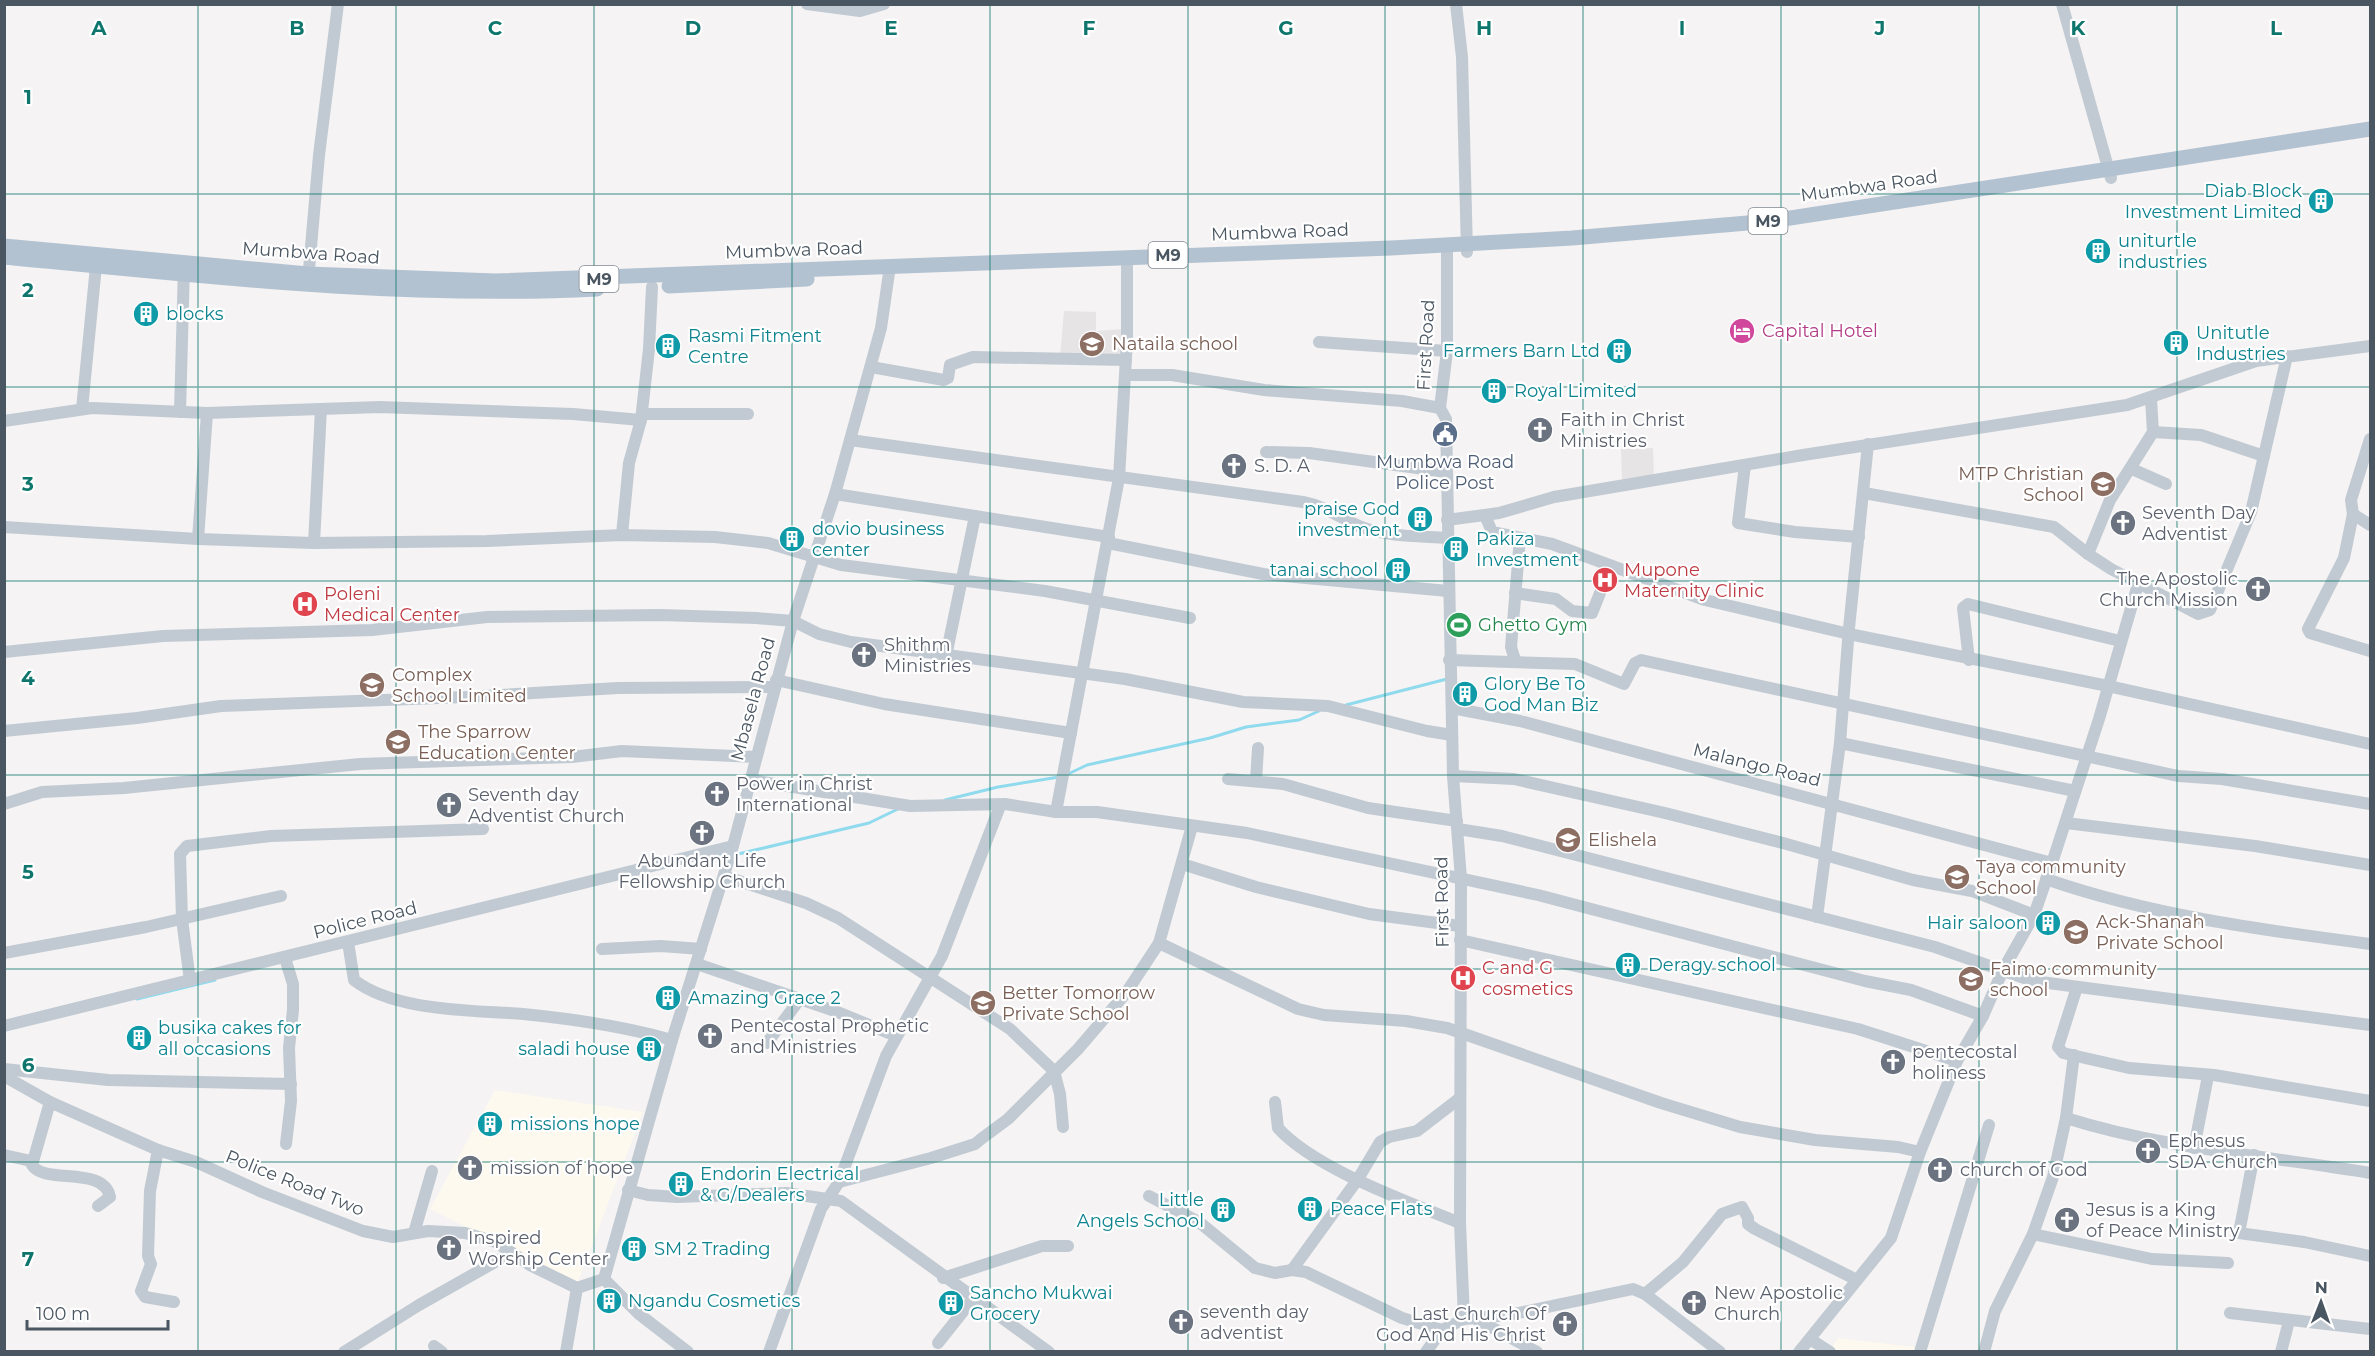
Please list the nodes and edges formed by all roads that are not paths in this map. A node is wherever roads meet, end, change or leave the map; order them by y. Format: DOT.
graph roads {
  1 [pos="338,4"];
  2 [pos="807,4"];
  3 [pos="885,4"];
  4 [pos="1456,4"];
  5 [pos="2062,4"];
  6 [pos="2370,129"];
  7 [pos="2370,140"];
  8 [pos="2110,173"];
  9 [pos="4,246"];
  10 [pos="1447,248"];
  11 [pos="1466,248"];
  12 [pos="4,257"];
  13 [pos="96,266"];
  14 [pos="1127,266"];
  15 [pos="184,269"];
  16 [pos="889,271"];
  17 [pos="308,280"];
  18 [pos="652,287"];
  19 [pos="1319,342"];
  20 [pos="2370,346"];
  21 [pos="1447,351"];
  22 [pos="2288,356"];
  23 [pos="1126,360"];
  24 [pos="871,367"];
  25 [pos="1126,375"];
  26 [pos="2151,399"];
  27 [pos="82,408"];
  28 [pos="1440,408"];
  29 [pos="321,409"];
  30 [pos="180,412"];
  31 [pos="207,413"];
  32 [pos="748,414"];
  33 [pos="642,417"];
  34 [pos="4,421"];
  35 [pos="2153,432"];
  36 [pos="850,440"];
  37 [pos="1868,444"];
  38 [pos="2369,447"];
  39 [pos="1266,453"];
  40 [pos="2264,456"];
  41 [pos="1745,465"];
  42 [pos="2132,469"];
  43 [pos="1446,472"];
  44 [pos="1119,478"];
  45 [pos="2166,484"];
  46 [pos="1864,493"];
  47 [pos="835,494"];
  48 [pos="2353,514"];
  49 [pos="1485,515"];
  50 [pos="975,516"];
  51 [pos="1447,520"];
  52 [pos="2370,525"];
  53 [pos="4,527"];
  54 [pos="622,535"];
  55 [pos="1859,537"];
  56 [pos="1447,538"];
  57 [pos="1520,538"];
  58 [pos="198,539"];
  59 [pos="1109,540"];
  60 [pos="314,543"];
  61 [pos="2088,554"];
  62 [pos="815,558"];
  63 [pos="962,579"];
  64 [pos="2138,584"];
  65 [pos="1448,591"];
  66 [pos="1515,593"];
  67 [pos="1600,593"];
  68 [pos="1098,600"];
  69 [pos="1190,618"];
  70 [pos="793,621"];
  71 [pos="1849,634"];
  72 [pos="2120,641"];
  73 [pos="2370,651"];
  74 [pos="4,652"];
  75 [pos="946,656"];
  76 [pos="1449,660"];
  77 [pos="1515,660"];
  78 [pos="1969,660"];
  79 [pos="1083,674"];
  80 [pos="775,684"];
  81 [pos="2108,686"];
  82 [pos="1842,705"];
  83 [pos="1452,708"];
  84 [pos="4,731"];
  85 [pos="1071,733"];
  86 [pos="1452,735"];
  87 [pos="1840,743"];
  88 [pos="2370,744"];
  89 [pos="1258,748"];
  90 [pos="2087,756"];
  91 [pos="756,757"];
  92 [pos="1453,776"];
  93 [pos="1228,779"];
  94 [pos="751,780"];
  95 [pos="1256,781"];
  96 [pos="2076,791"];
  97 [pos="1832,803"];
  98 [pos="4,804"];
  99 [pos="2370,804"];
  100 [pos="1000,806"];
  101 [pos="1056,812"];
  102 [pos="2066,823"];
  103 [pos="1458,825"];
  104 [pos="1191,826"];
  105 [pos="483,829"];
  106 [pos="733,846"];
  107 [pos="1826,856"];
  108 [pos="2052,863"];
  109 [pos="1182,864"];
  110 [pos="2370,865"];
  111 [pos="724,876"];
  112 [pos="1461,879"];
  113 [pos="2046,879"];
  114 [pos="281,896"];
  115 [pos="2034,915"];
  116 [pos="1817,917"];
  117 [pos="182,919"];
  118 [pos="1460,926"];
  119 [pos="1460,940"];
  120 [pos="348,942"];
  121 [pos="1159,943"];
  122 [pos="2370,944"];
  123 [pos="602,949"];
  124 [pos="701,949"];
  125 [pos="4,953"];
  126 [pos="285,958"];
  127 [pos="697,964"];
  128 [pos="2003,970"];
  129 [pos="930,980"];
  130 [pos="190,981"];
  131 [pos="2078,987"];
  132 [pos="800,999"];
  133 [pos="1983,1016"];
  134 [pos="2370,1025"];
  135 [pos="4,1026"];
  136 [pos="1460,1032"];
  137 [pos="896,1036"];
  138 [pos="672,1040"];
  139 [pos="767,1043"];
  140 [pos="2074,1055"];
  141 [pos="1957,1061"];
  142 [pos="4,1069"];
  143 [pos="1054,1071"];
  144 [pos="4,1076"];
  145 [pos="2208,1076"];
  146 [pos="291,1083"];
  147 [pos="1461,1098"];
  148 [pos="2370,1101"];
  149 [pos="50,1102"];
  150 [pos="1275,1102"];
  151 [pos="2066,1118"];
  152 [pos="1989,1125"];
  153 [pos="1063,1127"];
  154 [pos="286,1144"];
  155 [pos="2194,1148"];
  156 [pos="158,1150"];
  157 [pos="1920,1152"];
  158 [pos="4,1155"];
  159 [pos="2254,1155"];
  160 [pos="31,1161"];
  161 [pos="432,1171"];
  162 [pos="2370,1173"];
  163 [pos="1358,1179"];
  164 [pos="839,1182"];
  165 [pos="628,1190"];
  166 [pos="1149,1196"];
  167 [pos="829,1198"];
  168 [pos="98,1206"];
  169 [pos="1460,1223"];
  170 [pos="414,1233"];
  171 [pos="2033,1234"];
  172 [pos="1068,1246"];
  173 [pos="511,1253"];
  174 [pos="2370,1256"];
  175 [pos="2228,1263"];
  176 [pos="1292,1270"];
  177 [pos="943,1278"];
  178 [pos="604,1279"];
  179 [pos="1855,1280"];
  180 [pos="577,1288"];
  181 [pos="1645,1294"];
  182 [pos="972,1299"];
  183 [pos="174,1302"];
  184 [pos="2229,1313"];
  185 [pos="1470,1319"];
  186 [pos="2289,1321"];
  187 [pos="2370,1329"];
  188 [pos="1442,1330"];
  189 [pos="1810,1339"];
  190 [pos="938,1343"];
  191 [pos="685,1351"];
  192 [pos="344,1352"];
  193 [pos="566,1352"];
  194 [pos="769,1352"];
  195 [pos="1048,1352"];
  196 [pos="1426,1352"];
  197 [pos="1537,1352"];
  198 [pos="1720,1352"];
  199 [pos="1799,1352"];
  200 [pos="1830,1352"];
  201 [pos="1920,1352"];
  202 [pos="1984,1352"];
  203 [pos="2281,1352"];
  1 -- 17 [label="street"];
  2 -- 3 [label="street"];
  4 -- 11 [label="street"];
  5 -- 8 [label="street"];
  6 -- 8 [label="main road, Mumbwa Road / M9"];
  7 -- 8 [label="main road, Mumbwa Road / M9"];
  8 -- 11 [label="main road, Mumbwa Road / M9"];
  9 -- 15 [label="main road, Mumbwa Road / M9"];
  10 -- 11 [label="main road, Mumbwa Road / M9"];
  10 -- 14 [label="main road, Mumbwa Road / M9"];
  10 -- 16 [label="main road, Mumbwa Road / M9"];
  10 -- 21 [label="street, First Road"];
  12 -- 13 [label="main road, Mumbwa Road / M9"];
  13 -- 15 [label="main road, Mumbwa Road / M9"];
  13 -- 27 [label="street"];
  14 -- 16 [label="main road, Mumbwa Road / M9"];
  14 -- 23 [label="street"];
  15 -- 17 [label="main road, Mumbwa Road / M9"];
  15 -- 30 [label="street"];
  16 -- 17 [label="main road, Mumbwa Road / M9"];
  16 -- 18 [label="main road, Mumbwa Road / M9"];
  16 -- 24 [label="street, Mbasela Road"];
  17 -- 18 [label="main road, Mumbwa Road / M9"];
  18 -- 33 [label="street"];
  19 -- 21 [label="street"];
  20 -- 22 [label="street"];
  21 -- 28 [label="street, First Road"];
  22 -- 26 [label="street"];
  22 -- 40 [label="street"];
  23 -- 24 [label="street"];
  23 -- 25 [label="street"];
  24 -- 36 [label="street, Mbasela Road"];
  25 -- 28 [label="street"];
  25 -- 44 [label="street"];
  26 -- 35 [label="street"];
  26 -- 37 [label="street"];
  27 -- 30 [label="street"];
  27 -- 34 [label="street"];
  28 -- 43 [label="street, First Road"];
  29 -- 31 [label="street"];
  29 -- 33 [label="street"];
  29 -- 60 [label="street"];
  30 -- 31 [label="street"];
  31 -- 58 [label="street"];
  32 -- 33 [label="street"];
  33 -- 54 [label="street"];
  35 -- 40 [label="street"];
  35 -- 42 [label="street"];
  36 -- 44 [label="street"];
  36 -- 47 [label="street, Mbasela Road"];
  37 -- 41 [label="street"];
  37 -- 46 [label="street"];
  38 -- 48 [label="street"];
  39 -- 43 [label="street"];
  40 -- 64 [label="street"];
  41 -- 49 [label="street"];
  41 -- 55 [label="street"];
  42 -- 45 [label="street"];
  42 -- 61 [label="street"];
  43 -- 51 [label="street, First Road"];
  44 -- 56 [label="street"];
  44 -- 59 [label="street"];
  46 -- 55 [label="street"];
  46 -- 61 [label="street"];
  47 -- 50 [label="street"];
  47 -- 62 [label="street, Mbasela Road"];
  48 -- 52 [label="street"];
  48 -- 73 [label="street"];
  49 -- 51 [label="street"];
  49 -- 57 [label="street"];
  50 -- 59 [label="street"];
  50 -- 63 [label="street"];
  51 -- 56 [label="street, First Road"];
  53 -- 58 [label="street"];
  54 -- 60 [label="street"];
  54 -- 62 [label="street"];
  55 -- 71 [label="street"];
  56 -- 65 [label="street, First Road"];
  57 -- 66 [label="street"];
  57 -- 71 [label="street"];
  58 -- 60 [label="street"];
  59 -- 65 [label="street"];
  59 -- 68 [label="street"];
  61 -- 64 [label="street"];
  62 -- 63 [label="street"];
  62 -- 70 [label="street, Mbasela Road"];
  63 -- 68 [label="street"];
  63 -- 75 [label="street"];
  64 -- 72 [label="street"];
  65 -- 76 [label="street, First Road"];
  66 -- 67 [label="street"];
  66 -- 77 [label="street"];
  68 -- 69 [label="street"];
  68 -- 79 [label="street"];
  70 -- 74 [label="street"];
  70 -- 75 [label="street"];
  70 -- 80 [label="street, Mbasela Road"];
  71 -- 78 [label="street"];
  71 -- 82 [label="street"];
  72 -- 78 [label="street"];
  72 -- 81 [label="street"];
  75 -- 79 [label="street"];
  76 -- 77 [label="street"];
  76 -- 83 [label="street, First Road"];
  77 -- 82 [label="street"];
  78 -- 81 [label="street"];
  79 -- 85 [label="street"];
  79 -- 86 [label="street"];
  80 -- 84 [label="street"];
  80 -- 85 [label="street"];
  80 -- 91 [label="street, Mbasela Road"];
  81 -- 88 [label="street"];
  81 -- 90 [label="street"];
  82 -- 87 [label="street"];
  82 -- 90 [label="street"];
  83 -- 86 [label="street, First Road"];
  83 -- 97 [label="street, Malango Road"];
  85 -- 101 [label="street"];
  86 -- 92 [label="street, First Road"];
  87 -- 96 [label="street"];
  87 -- 97 [label="street"];
  89 -- 95 [label="street"];
  90 -- 96 [label="street"];
  90 -- 99 [label="street"];
  91 -- 94 [label="street, Mbasela Road"];
  91 -- 98 [label="street"];
  92 -- 103 [label="street, First Road"];
  92 -- 107 [label="street"];
  93 -- 95 [label="street"];
  94 -- 100 [label="street"];
  94 -- 106 [label="street, Mbasela Road"];
  95 -- 103 [label="street"];
  96 -- 102 [label="street"];
  97 -- 107 [label="street"];
  97 -- 108 [label="street, Malango Road"];
  100 -- 101 [label="street"];
  100 -- 129 [label="street"];
  101 -- 104 [label="street"];
  102 -- 108 [label="street"];
  102 -- 110 [label="street"];
  103 -- 112 [label="street, First Road"];
  103 -- 116 [label="street"];
  104 -- 109 [label="street"];
  104 -- 112 [label="street"];
  105 -- 117 [label="street"];
  106 -- 111 [label="street, Mbasela Road"];
  106 -- 120 [label="street, Police Road"];
  107 -- 115 [label="street"];
  107 -- 116 [label="street"];
  108 -- 113 [label="street"];
  109 -- 118 [label="street"];
  109 -- 121 [label="street"];
  111 -- 124 [label="street, Mbasela Road"];
  111 -- 129 [label="street"];
  112 -- 118 [label="street, First Road"];
  112 -- 133 [label="street"];
  113 -- 115 [label="street"];
  113 -- 122 [label="street"];
  114 -- 117 [label="street"];
  115 -- 128 [label="street"];
  116 -- 128 [label="street"];
  117 -- 125 [label="street"];
  117 -- 130 [label="street"];
  118 -- 119 [label="street, First Road"];
  119 -- 136 [label="street, First Road"];
  119 -- 141 [label="street"];
  120 -- 126 [label="street, Police Road"];
  120 -- 138 [label="street"];
  121 -- 136 [label="street"];
  121 -- 143 [label="street"];
  123 -- 124 [label="street"];
  124 -- 127 [label="street, Mbasela Road"];
  126 -- 130 [label="street, Police Road"];
  126 -- 146 [label="street"];
  127 -- 132 [label="street"];
  127 -- 138 [label="street, Mbasela Road"];
  128 -- 131 [label="street"];
  128 -- 133 [label="street"];
  129 -- 137 [label="street"];
  129 -- 143 [label="street"];
  130 -- 135 [label="street, Police Road"];
  131 -- 134 [label="street"];
  131 -- 140 [label="street"];
  132 -- 137 [label="street"];
  132 -- 139 [label="street"];
  133 -- 141 [label="street"];
  136 -- 147 [label="street, First Road"];
  136 -- 157 [label="street"];
  137 -- 164 [label="street"];
  138 -- 165 [label="street, Mbasela Road"];
  140 -- 145 [label="street"];
  140 -- 151 [label="street"];
  141 -- 157 [label="street"];
  142 -- 146 [label="street"];
  143 -- 153 [label="street"];
  143 -- 164 [label="street"];
  144 -- 149 [label="street, Police Road Two"];
  145 -- 148 [label="street"];
  145 -- 155 [label="street"];
  146 -- 154 [label="street"];
  147 -- 163 [label="street"];
  147 -- 169 [label="street, First Road"];
  149 -- 156 [label="street, Police Road Two"];
  149 -- 160 [label="street"];
  150 -- 163 [label="street"];
  151 -- 155 [label="street"];
  151 -- 171 [label="street"];
  152 -- 201 [label="street"];
  155 -- 159 [label="street"];
  156 -- 170 [label="street, Police Road Two"];
  156 -- 183 [label="street"];
  157 -- 179 [label="street"];
  158 -- 160 [label="street"];
  159 -- 162 [label="street"];
  159 -- 174 [label="street"];
  160 -- 168 [label="street"];
  161 -- 170 [label="street"];
  163 -- 169 [label="street"];
  163 -- 176 [label="street"];
  164 -- 167 [label="street"];
  165 -- 167 [label="street"];
  165 -- 178 [label="street, Mbasela Road"];
  166 -- 176 [label="street"];
  167 -- 177 [label="street"];
  167 -- 194 [label="street"];
  169 -- 185 [label="street, First Road"];
  170 -- 173 [label="street, Police Road Two"];
  171 -- 175 [label="street"];
  171 -- 202 [label="street"];
  172 -- 177 [label="street"];
  173 -- 180 [label="street, Police Road Two"];
  173 -- 192 [label="street"];
  176 -- 188 [label="street"];
  177 -- 182 [label="street"];
  178 -- 180 [label="street"];
  178 -- 191 [label="street"];
  179 -- 181 [label="street"];
  179 -- 189 [label="street"];
  180 -- 193 [label="street"];
  181 -- 185 [label="street"];
  181 -- 198 [label="street"];
  182 -- 190 [label="street"];
  182 -- 195 [label="street"];
  184 -- 186 [label="street"];
  185 -- 188 [label="street"];
  185 -- 197 [label="street"];
  186 -- 187 [label="street"];
  186 -- 203 [label="street"];
  188 -- 196 [label="street"];
  189 -- 199 [label="street"];
  189 -- 200 [label="street"];
}
